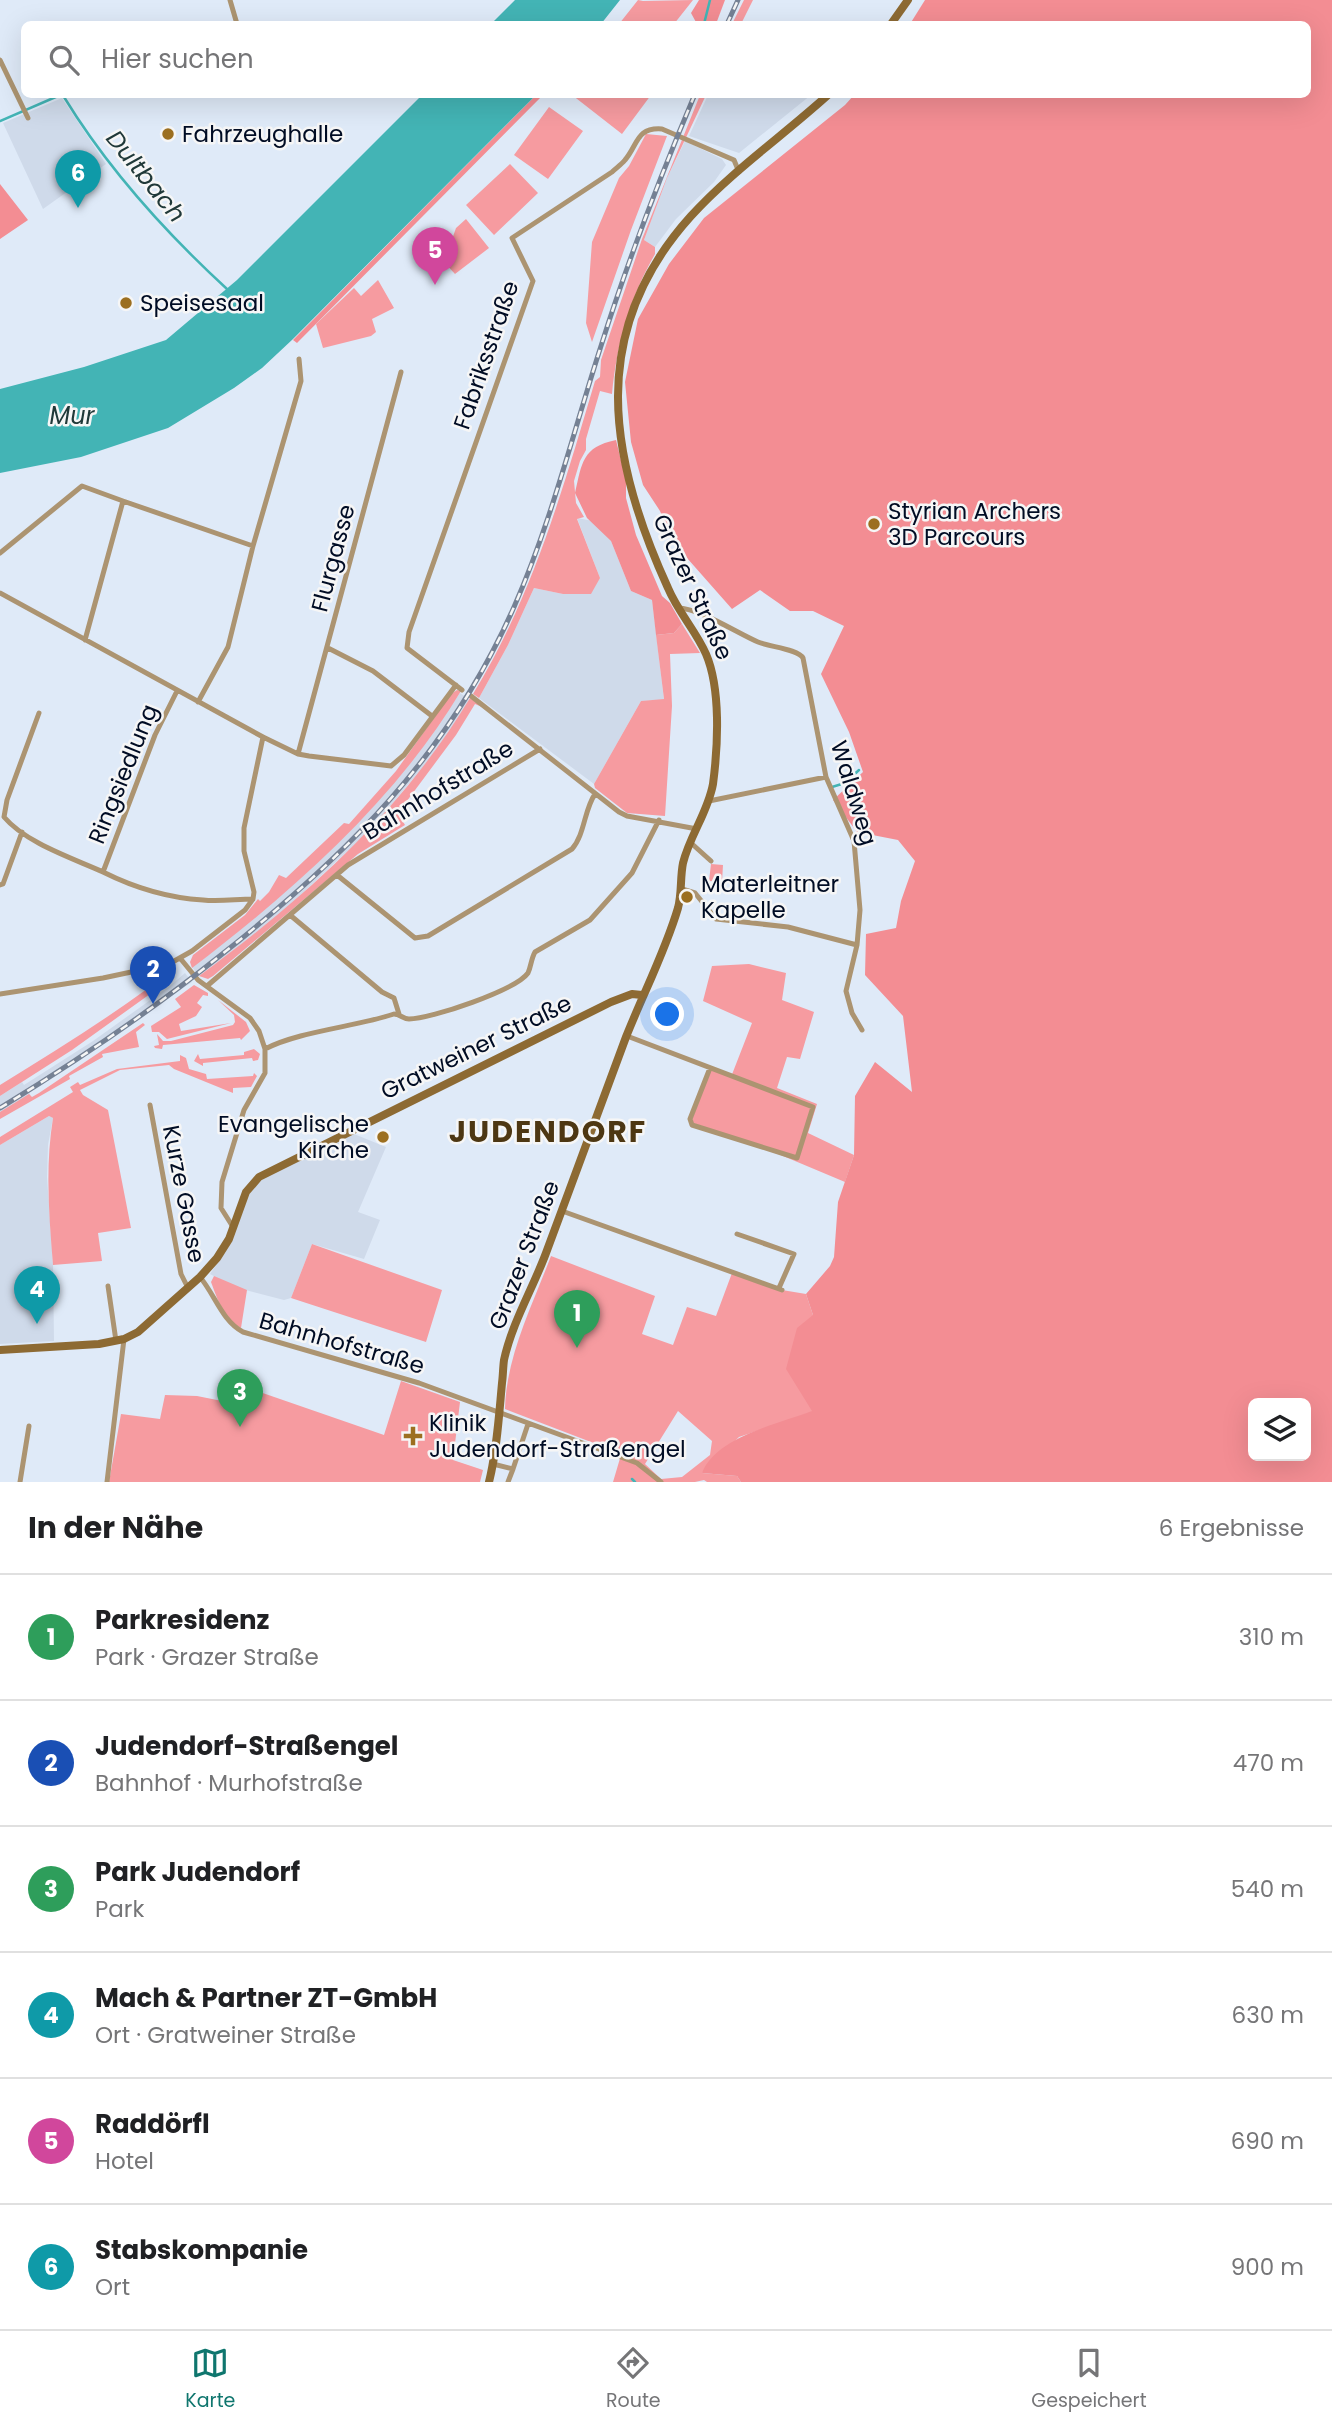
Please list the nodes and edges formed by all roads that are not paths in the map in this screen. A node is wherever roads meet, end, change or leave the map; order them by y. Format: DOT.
graph roads {
  1 [pos="230,0"];
  2 [pos="908,0"];
  3 [pos="236,21"];
  4 [pos="893,21"];
  5 [pos="0,60"];
  6 [pos="825,98"];
  7 [pos="26,115"];
  8 [pos="738,172"];
  9 [pos="299,359"];
  10 [pos="401,372"];
  11 [pos="123,501"];
  12 [pos="253,546"];
  13 [pos="0,553"];
  14 [pos="0,593"];
  15 [pos="678,608"];
  16 [pos="85,640"];
  17 [pos="328,648"];
  18 [pos="177,691"];
  19 [pos="471,696"];
  20 [pos="198,702"];
  21 [pos="39,713"];
  22 [pos="432,716"];
  23 [pos="263,737"];
  24 [pos="540,749"];
  25 [pos="298,754"];
  26 [pos="826,777"];
  27 [pos="595,794"];
  28 [pos="709,802"];
  29 [pos="659,820"];
  30 [pos="697,829"];
  31 [pos="22,832"];
  32 [pos="691,843"];
  33 [pos="711,861"];
  34 [pos="103,872"];
  35 [pos="337,875"];
  36 [pos="0,885"];
  37 [pos="682,889"];
  38 [pos="253,899"];
  39 [pos="290,915"];
  40 [pos="857,945"];
  41 [pos="180,958"];
  42 [pos="207,986"];
  43 [pos="0,994"];
  44 [pos="642,995"];
  45 [pos="399,1014"];
  46 [pos="862,1030"];
  47 [pos="627,1036"];
  48 [pos="265,1049"];
  49 [pos="710,1068"];
  50 [pos="150,1105"];
  51 [pos="562,1211"];
  52 [pos="233,1227"];
  53 [pos="737,1234"];
  54 [pos="200,1277"];
  55 [pos="108,1286"];
  56 [pos="188,1287"];
  57 [pos="120,1340"];
  58 [pos="0,1350"];
  59 [pos="498,1412"];
  60 [pos="528,1424"];
  61 [pos="29,1426"];
  62 [pos="493,1464"];
  63 [pos="513,1469"];
  64 [pos="20,1482"];
  65 [pos="107,1482"];
  66 [pos="489,1482"];
  67 [pos="508,1482"];
  68 [pos="660,1482"];
  1 -- 3 [label="street"];
  2 -- 4 [label="main road"];
  5 -- 7 [label="street"];
  6 -- 8 [label="main road, Grazer Straße"];
  8 -- 15 [label="main road, Grazer Straße"];
  8 -- 22 [label="street, Fabriksstraße"];
  9 -- 12 [label="street"];
  10 -- 17 [label="street, Flurgasse"];
  11 -- 12 [label="street"];
  11 -- 13 [label="street"];
  11 -- 16 [label="street"];
  12 -- 20 [label="street"];
  14 -- 16 [label="street, Ringsiedlung"];
  15 -- 26 [label="street, Waldweg"];
  15 -- 28 [label="main road, Grazer Straße"];
  16 -- 18 [label="street, Ringsiedlung"];
  17 -- 22 [label="street"];
  17 -- 25 [label="street, Flurgasse"];
  18 -- 20 [label="street, Ringsiedlung"];
  18 -- 34 [label="street, Ringsiedlung"];
  19 -- 24 [label="street"];
  20 -- 23 [label="street, Ringsiedlung"];
  21 -- 31 [label="street"];
  22 -- 25 [label="street, Ringsiedlung"];
  23 -- 25 [label="street, Ringsiedlung"];
  23 -- 38 [label="street"];
  24 -- 27 [label="street"];
  24 -- 35 [label="street, Bahnhofstraße"];
  26 -- 28 [label="street"];
  26 -- 40 [label="street, Waldweg"];
  27 -- 29 [label="street"];
  27 -- 35 [label="street"];
  28 -- 30 [label="main road, Grazer Straße"];
  29 -- 30 [label="street"];
  29 -- 45 [label="street"];
  30 -- 32 [label="main road, Grazer Straße"];
  31 -- 34 [label="street, Ringsiedlung"];
  31 -- 36 [label="street"];
  32 -- 33 [label="street"];
  32 -- 37 [label="main road, Grazer Straße"];
  34 -- 38 [label="street, Ringsiedlung"];
  35 -- 39 [label="street, Bahnhofstraße"];
  37 -- 40 [label="street"];
  37 -- 44 [label="main road, Grazer Straße"];
  38 -- 41 [label="street"];
  39 -- 42 [label="street, Bahnhofstraße"];
  39 -- 45 [label="street"];
  40 -- 46 [label="street, Waldweg"];
  41 -- 42 [label="street"];
  41 -- 43 [label="street"];
  42 -- 48 [label="street"];
  44 -- 47 [label="main road, Grazer Straße"];
  44 -- 52 [label="main road, Gratweiner Straße"];
  45 -- 48 [label="street"];
  47 -- 49 [label="street"];
  47 -- 51 [label="main road, Grazer Straße"];
  48 -- 52 [label="street"];
  49 -- 49 [label="street"];
  50 -- 56 [label="street, Kurze Gasse"];
  51 -- 53 [label="street"];
  51 -- 59 [label="main road, Grazer Straße"];
  52 -- 54 [label="main road, Gratweiner Straße"];
  54 -- 56 [label="main road, Gratweiner Straße"];
  54 -- 59 [label="street, Bahnhofstraße"];
  55 -- 57 [label="street"];
  56 -- 57 [label="main road, Gratweiner Straße"];
  57 -- 58 [label="main road, Gratweiner Straße"];
  57 -- 65 [label="street"];
  59 -- 60 [label="street"];
  59 -- 62 [label="main road, Grazer Straße"];
  60 -- 63 [label="street"];
  60 -- 68 [label="street"];
  61 -- 64 [label="street"];
  62 -- 63 [label="street"];
  62 -- 66 [label="main road, Grazer Straße"];
  63 -- 67 [label="street"];
}
